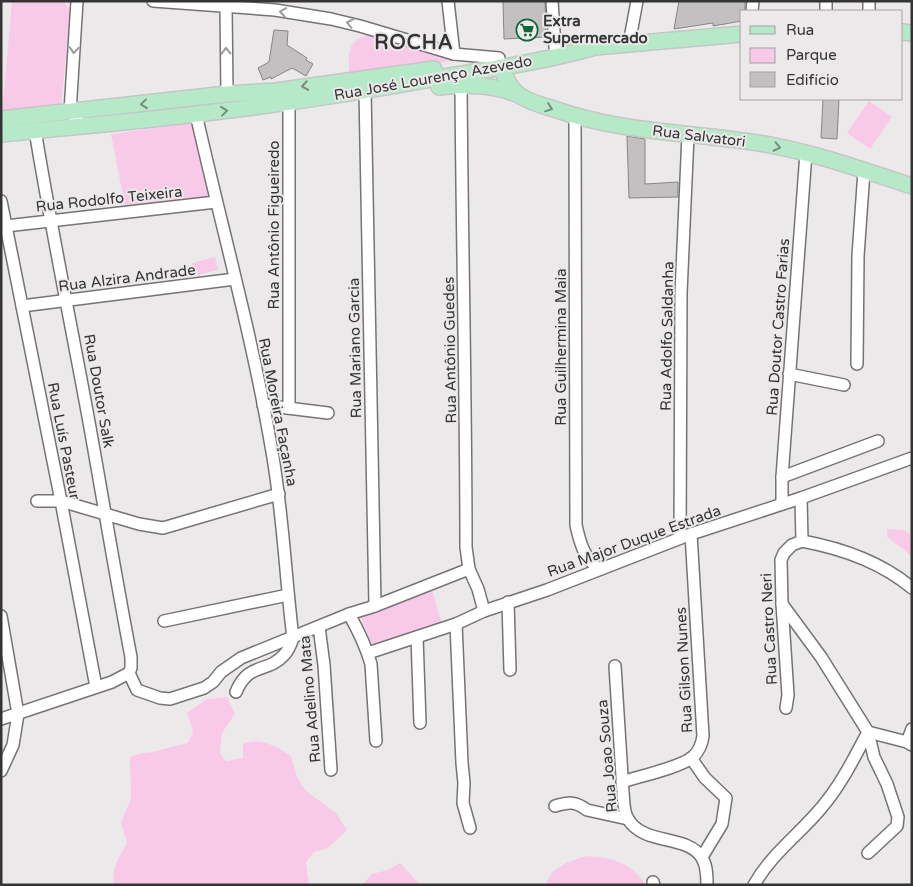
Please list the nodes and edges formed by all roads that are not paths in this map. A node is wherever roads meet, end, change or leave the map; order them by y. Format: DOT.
graph roads {
  1 [pos="77,1"];
  2 [pos="153,1"];
  3 [pos="448,1"];
  4 [pos="552,1"];
  5 [pos="637,1"];
  6 [pos="172,2"];
  7 [pos="221,5"];
  8 [pos="740,34"];
  9 [pos="629,44"];
  10 [pos="555,47"];
  11 [pos="595,47"];
  12 [pos="454,54"];
  13 [pos="500,63"];
  14 [pos="461,85"];
  15 [pos="370,90"];
  16 [pos="226,94"];
  17 [pos="519,95"];
  18 [pos="289,102"];
  19 [pos="70,112"];
  20 [pos="196,114"];
  21 [pos="575,117"];
  22 [pos="1,119"];
  23 [pos="82,126"];
  24 [pos="35,130"];
  25 [pos="1,134"];
  26 [pos="688,135"];
  27 [pos="806,153"];
  28 [pos="864,171"];
  29 [pos="912,186"];
  30 [pos="1,201"];
  31 [pos="216,202"];
  32 [pos="50,220"];
  33 [pos="6,226"];
  34 [pos="235,279"];
  35 [pos="66,300"];
  36 [pos="22,306"];
  37 [pos="857,364"];
  38 [pos="789,374"];
  39 [pos="844,385"];
  40 [pos="263,405"];
  41 [pos="289,408"];
  42 [pos="328,413"];
  43 [pos="878,441"];
  44 [pos="912,458"];
  45 [pos="782,477"];
  46 [pos="279,494"];
  47 [pos="801,498"];
  48 [pos="37,501"];
  49 [pos="61,501"];
  50 [pos="782,504"];
  51 [pos="106,514"];
  52 [pos="691,534"];
  53 [pos="680,538"];
  54 [pos="802,540"];
  55 [pos="469,569"];
  56 [pos="599,569"];
  57 [pos="912,588"];
  58 [pos="288,595"];
  59 [pos="508,602"];
  60 [pos="782,604"];
  61 [pos="375,606"];
  62 [pos="484,611"];
  63 [pos="348,614"];
  64 [pos="1,616"];
  65 [pos="164,621"];
  66 [pos="456,624"];
  67 [pos="319,626"];
  68 [pos="417,636"];
  69 [pos="293,638"];
  70 [pos="368,654"];
  71 [pos="615,666"];
  72 [pos="510,670"];
  73 [pos="129,673"];
  74 [pos="96,687"];
  75 [pos="236,692"];
  76 [pos="786,708"];
  77 [pos="18,714"];
  78 [pos="1,720"];
  79 [pos="420,723"];
  80 [pos="912,729"];
  81 [pos="868,732"];
  82 [pos="376,740"];
  83 [pos="909,744"];
  84 [pos="691,758"];
  85 [pos="331,770"];
  86 [pos="1,771"];
  87 [pos="622,782"];
  88 [pos="554,806"];
  89 [pos="628,819"];
  90 [pos="470,828"];
  91 [pos="868,853"];
  92 [pos="702,857"];
  93 [pos="707,885"];
  94 [pos="754,885"];
  1 -- 19 [label="street, one-way"];
  2 -- 6 [label="street"];
  3 -- 12 [label="street"];
  4 -- 10 [label="street"];
  5 -- 9 [label="street"];
  6 -- 7 [label="street"];
  12 -- 7 [label="street, one-way"];
  16 -- 7 [label="street, one-way"];
  8 -- 9 [label="main road"];
  9 -- 11 [label="main road"];
  10 -- 11 [label="main road, Rua José Lourenço Azevedo"];
  10 -- 13 [label="main road, Rua José Lourenço Azevedo"];
  11 -- 13 [label="main road, Rua José Lourenço Azevedo"];
  12 -- 13 [label="street"];
  13 -- 15 [label="main road, Rua José Lourenço Azevedo"];
  13 -- 16 [label="main road, Rua José Lourenço Azevedo, one-way"];
  13 -- 17 [label="main road"];
  14 -- 15 [label="main road, Rua Salvatori"];
  14 -- 17 [label="main road, Rua Salvatori"];
  14 -- 55 [label="street, Rua Antônio Guedes"];
  15 -- 18 [label="main road, Rua José Lourenço Azevedo"];
  15 -- 61 [label="street, Rua Mariano Garcia"];
  16 -- 19 [label="main road, Rua José Lourenço Azevedo, one-way"];
  17 -- 21 [label="main road, Rua Salvatori, one-way"];
  20 -- 18 [label="main road, Rua José Lourenço Azevedo, one-way"];
  18 -- 41 [label="street, Rua Antônio Figueiredo"];
  19 -- 22 [label="main road, Rua José Lourenço Azevedo"];
  19 -- 23 [label="street"];
  20 -- 23 [label="main road, Rua José Lourenço Azevedo"];
  20 -- 31 [label="street, Rua Moreira Façanha"];
  21 -- 26 [label="main road, Rua Salvatori"];
  21 -- 56 [label="street, Rua Guilhermina Maia"];
  23 -- 24 [label="main road, Rua José Lourenço Azevedo"];
  24 -- 25 [label="main road, Rua José Lourenço Azevedo"];
  24 -- 32 [label="street, Rua Doutor Salk"];
  26 -- 27 [label="main road, Rua Salvatori, one-way"];
  26 -- 53 [label="street, Rua Adolfo Saldanha"];
  27 -- 28 [label="main road, Rua Salvatori"];
  27 -- 38 [label="street, Rua Doutor Castro Farias"];
  28 -- 29 [label="main road, Rua Salvatori"];
  28 -- 37 [label="street"];
  30 -- 33 [label="street, Rua Luís Pasteur"];
  31 -- 32 [label="street, Rua Rodolfo Teixeira"];
  31 -- 34 [label="street, Rua Moreira Façanha"];
  32 -- 33 [label="street, Rua Rodolfo Teixeira"];
  32 -- 35 [label="street, Rua Doutor Salk"];
  33 -- 36 [label="street, Rua Luís Pasteur"];
  34 -- 35 [label="street, Rua Alzira Andrade"];
  34 -- 40 [label="street, Rua Moreira Façanha"];
  35 -- 36 [label="street, Rua Alzira Andrade"];
  35 -- 51 [label="street, Rua Doutor Salk"];
  36 -- 49 [label="street, Rua Luís Pasteur"];
  38 -- 39 [label="street"];
  38 -- 45 [label="street, Rua Doutor Castro Farias"];
  40 -- 41 [label="street"];
  40 -- 46 [label="street, Rua Moreira Façanha"];
  41 -- 42 [label="street"];
  43 -- 45 [label="street"];
  44 -- 47 [label="street, Rua Major Duque Estrada"];
  45 -- 50 [label="street, Rua Doutor Castro Farias"];
  46 -- 51 [label="street"];
  46 -- 58 [label="street, Rua Moreira Façanha"];
  47 -- 50 [label="street, Rua Major Duque Estrada"];
  47 -- 54 [label="street"];
  48 -- 49 [label="street"];
  49 -- 51 [label="street"];
  49 -- 74 [label="street, Rua Luís Pasteur"];
  50 -- 52 [label="street, Rua Major Duque Estrada"];
  51 -- 73 [label="street, Rua Doutor Salk"];
  52 -- 53 [label="street, Rua Major Duque Estrada"];
  52 -- 84 [label="street, Rua Gilson Nunes"];
  53 -- 56 [label="street, Rua Major Duque Estrada"];
  54 -- 57 [label="street"];
  54 -- 60 [label="street, Rua Castro Neri"];
  55 -- 61 [label="street"];
  55 -- 62 [label="street, Rua Antônio Guedes"];
  56 -- 59 [label="street, Rua Major Duque Estrada"];
  58 -- 65 [label="street"];
  58 -- 69 [label="street, Rua Moreira Façanha"];
  59 -- 62 [label="street, Rua Major Duque Estrada"];
  59 -- 72 [label="street"];
  60 -- 76 [label="street, Rua Castro Neri"];
  60 -- 81 [label="street"];
  61 -- 63 [label="street"];
  62 -- 66 [label="street, Rua Major Duque Estrada"];
  63 -- 67 [label="street"];
  63 -- 70 [label="street"];
  64 -- 77 [label="street"];
  66 -- 68 [label="street, Rua Major Duque Estrada"];
  66 -- 90 [label="street"];
  67 -- 69 [label="street"];
  67 -- 85 [label="street, Rua Adelino Mata"];
  68 -- 70 [label="street, Rua Major Duque Estrada"];
  68 -- 79 [label="street"];
  69 -- 73 [label="street"];
  69 -- 75 [label="street"];
  70 -- 82 [label="street"];
  71 -- 87 [label="street, Rua Joao Souza"];
  73 -- 74 [label="street"];
  74 -- 77 [label="street"];
  77 -- 78 [label="street"];
  77 -- 86 [label="street"];
  80 -- 83 [label="street"];
  81 -- 83 [label="street"];
  81 -- 91 [label="street"];
  81 -- 94 [label="street"];
  84 -- 87 [label="street"];
  84 -- 92 [label="street"];
  87 -- 89 [label="street, Rua Joao Souza"];
  88 -- 89 [label="street"];
  89 -- 92 [label="street, Rua Joao Souza"];
  92 -- 93 [label="street"];
}
